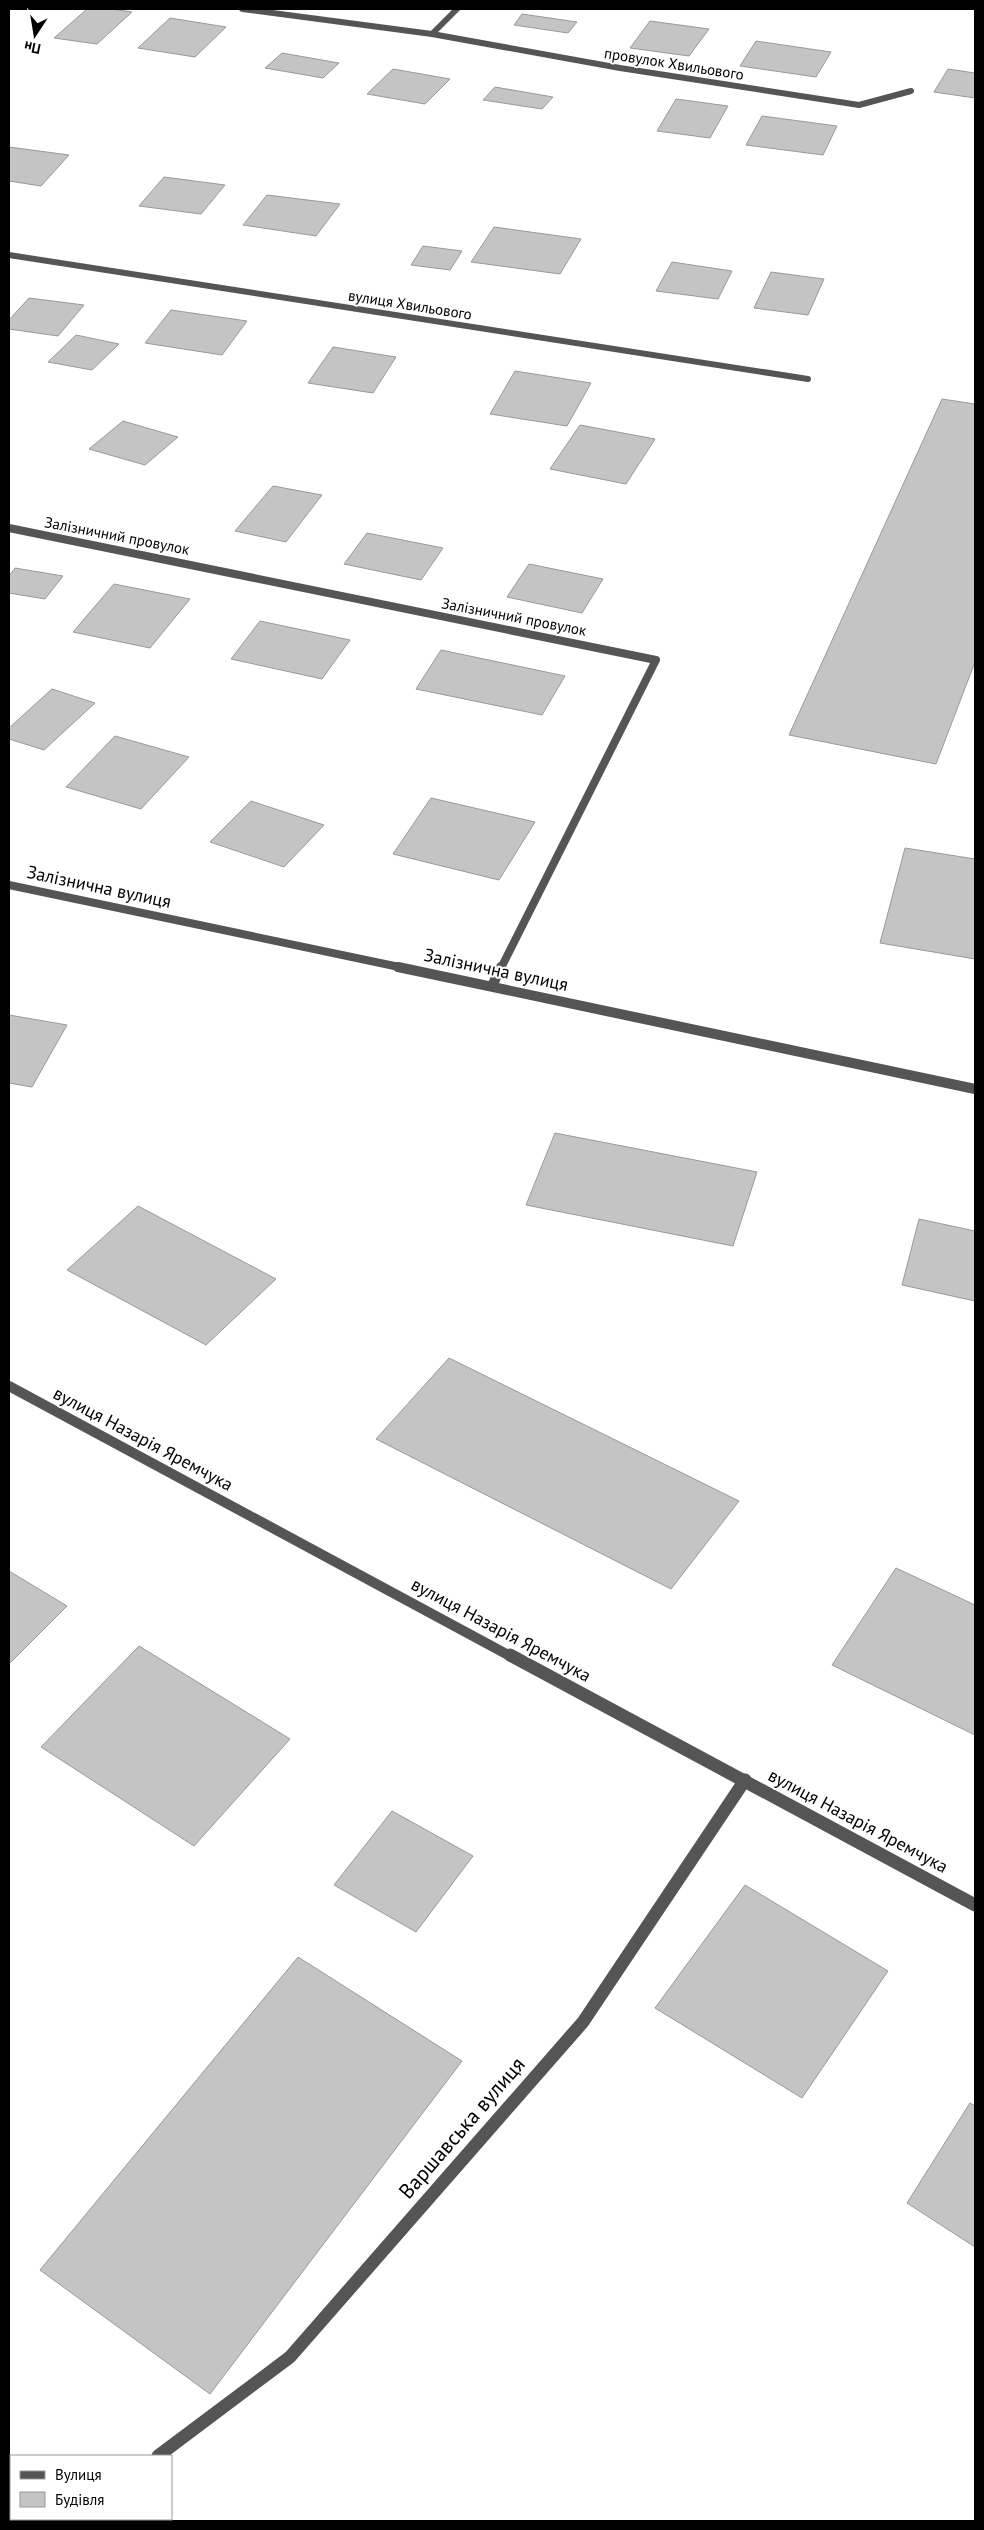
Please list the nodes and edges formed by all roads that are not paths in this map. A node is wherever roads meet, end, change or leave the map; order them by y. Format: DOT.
graph roads {
  1 [pos="242,9"];
  2 [pos="457,9"];
  3 [pos="432,34"];
  4 [pos="911,91"];
  5 [pos="9,255"];
  6 [pos="808,379"];
  7 [pos="9,528"];
  8 [pos="9,885"];
  9 [pos="492,986"];
  10 [pos="975,1089"];
  11 [pos="9,1386"];
  12 [pos="745,1780"];
  13 [pos="975,1905"];
  14 [pos="159,2455"];
  1 -- 3 [label="street, провулок Хвильового"];
  2 -- 3 [label="street"];
  3 -- 4 [label="street, провулок Хвильового"];
  5 -- 6 [label="street, вулиця Хвильового"];
  7 -- 9 [label="street, Залізничний провулок"];
  8 -- 9 [label="street, Залізнична вулиця"];
  9 -- 10 [label="street, Залізнична вулиця"];
  11 -- 12 [label="street, вулиця Назарія Яремчука"];
  12 -- 13 [label="street, вулиця Назарія Яремчука"];
  12 -- 14 [label="street, Варшавська вулиця"];
}
